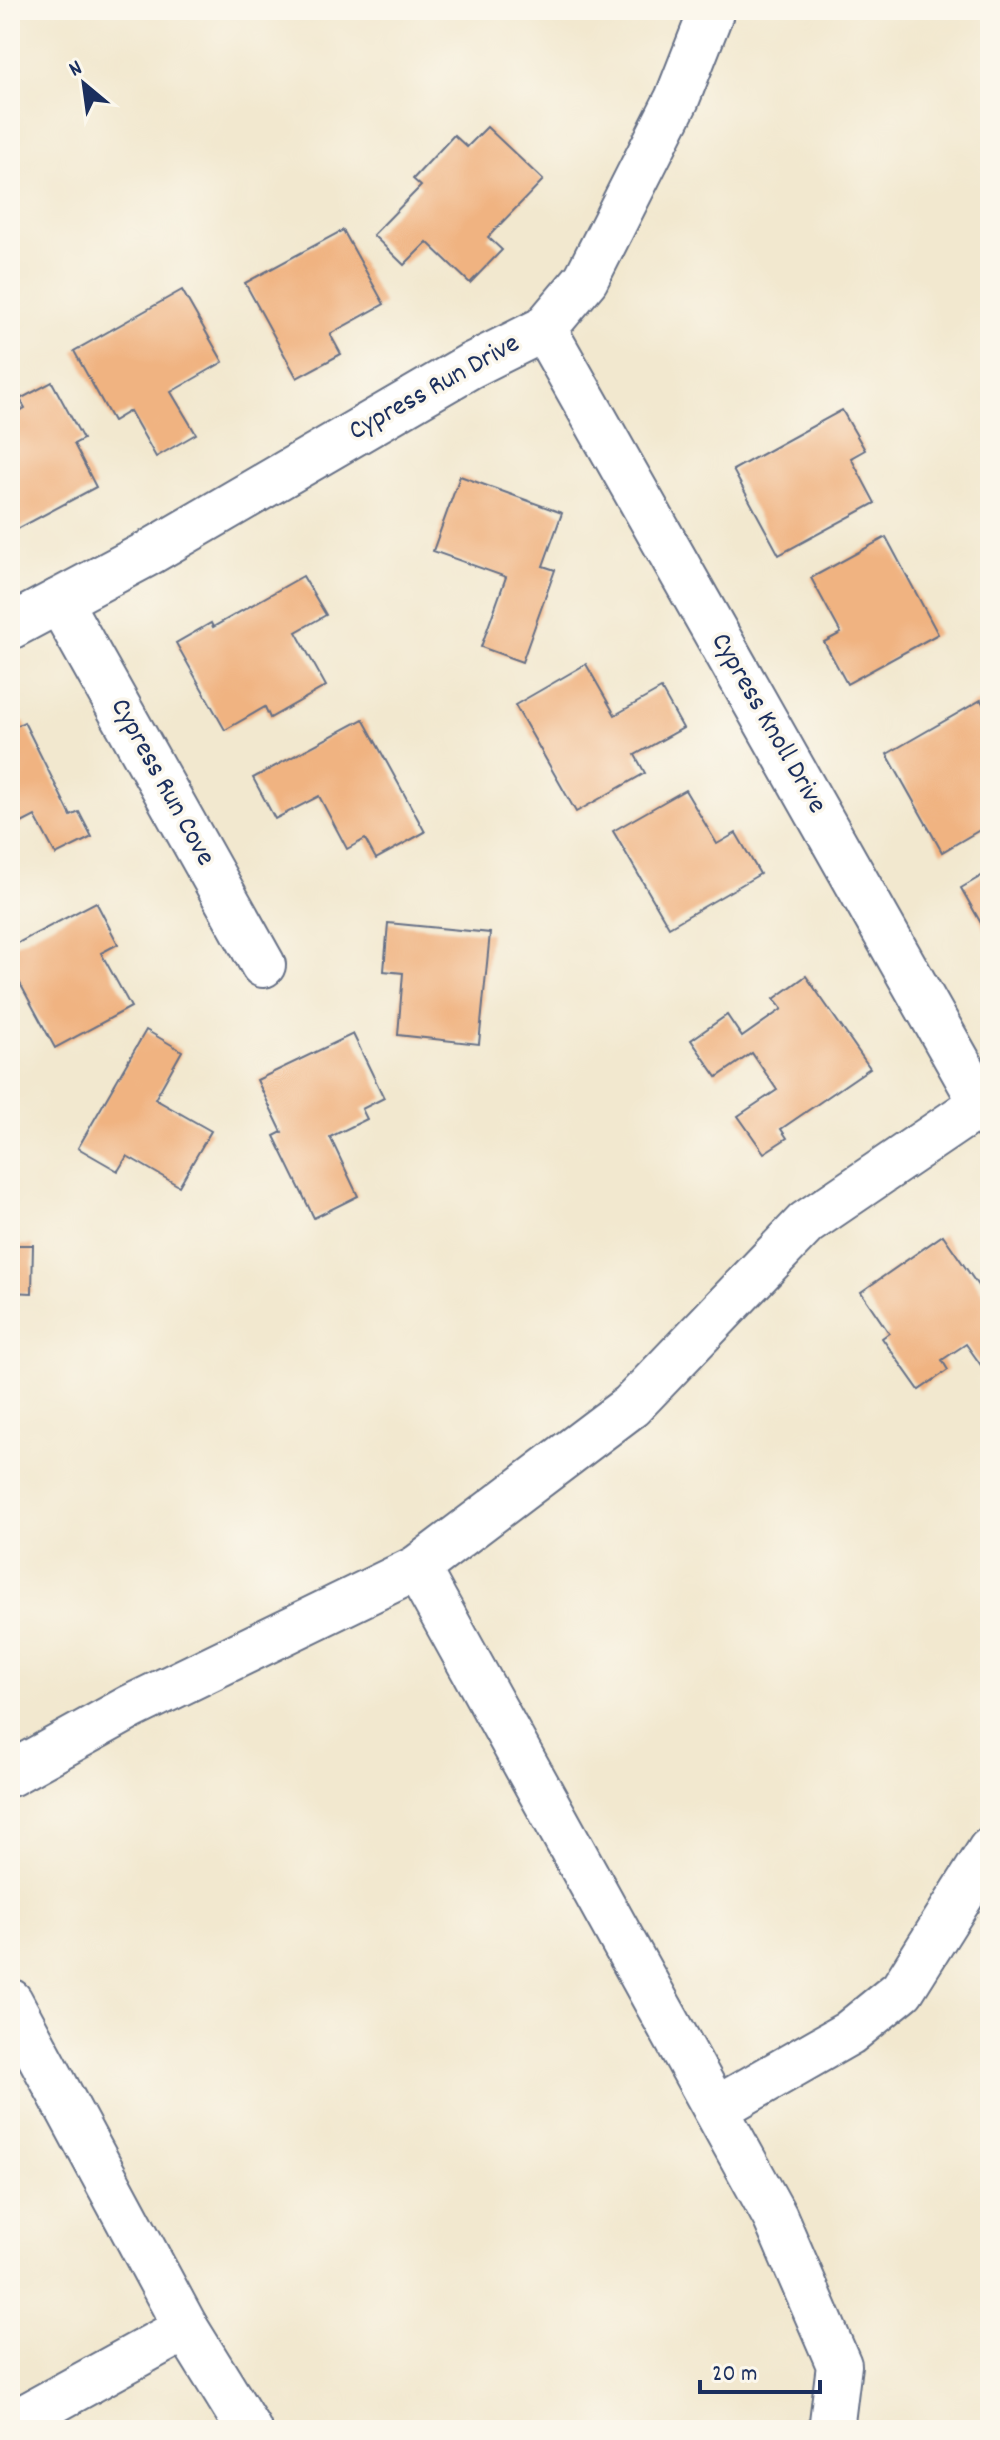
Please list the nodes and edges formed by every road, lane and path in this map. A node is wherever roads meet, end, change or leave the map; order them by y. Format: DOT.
graph roads {
  1 [pos="712,10"];
  2 [pos="544,329"];
  3 [pos="59,601"];
  4 [pos="10,627"];
  5 [pos="263,965"];
  6 [pos="987,1106"];
  7 [pos="417,1568"];
  8 [pos="10,1774"];
  9 [pos="990,1850"];
  10 [pos="10,2001"];
  11 [pos="716,2109"];
  12 [pos="186,2328"];
  13 [pos="10,2425"];
  14 [pos="249,2430"];
  15 [pos="831,2430"];
  1 -- 2 [label="street, Cypress Run Drive"];
  2 -- 3 [label="street, Cypress Run Drive"];
  2 -- 6 [label="street, Cypress Knoll Drive"];
  3 -- 4 [label="street, Cypress Run Drive"];
  3 -- 5 [label="street, Cypress Run Cove"];
  6 -- 7 [label="street"];
  7 -- 8 [label="street"];
  7 -- 11 [label="street"];
  9 -- 11 [label="street"];
  10 -- 12 [label="street"];
  11 -- 15 [label="street"];
  12 -- 13 [label="street"];
  12 -- 14 [label="street"];
}
